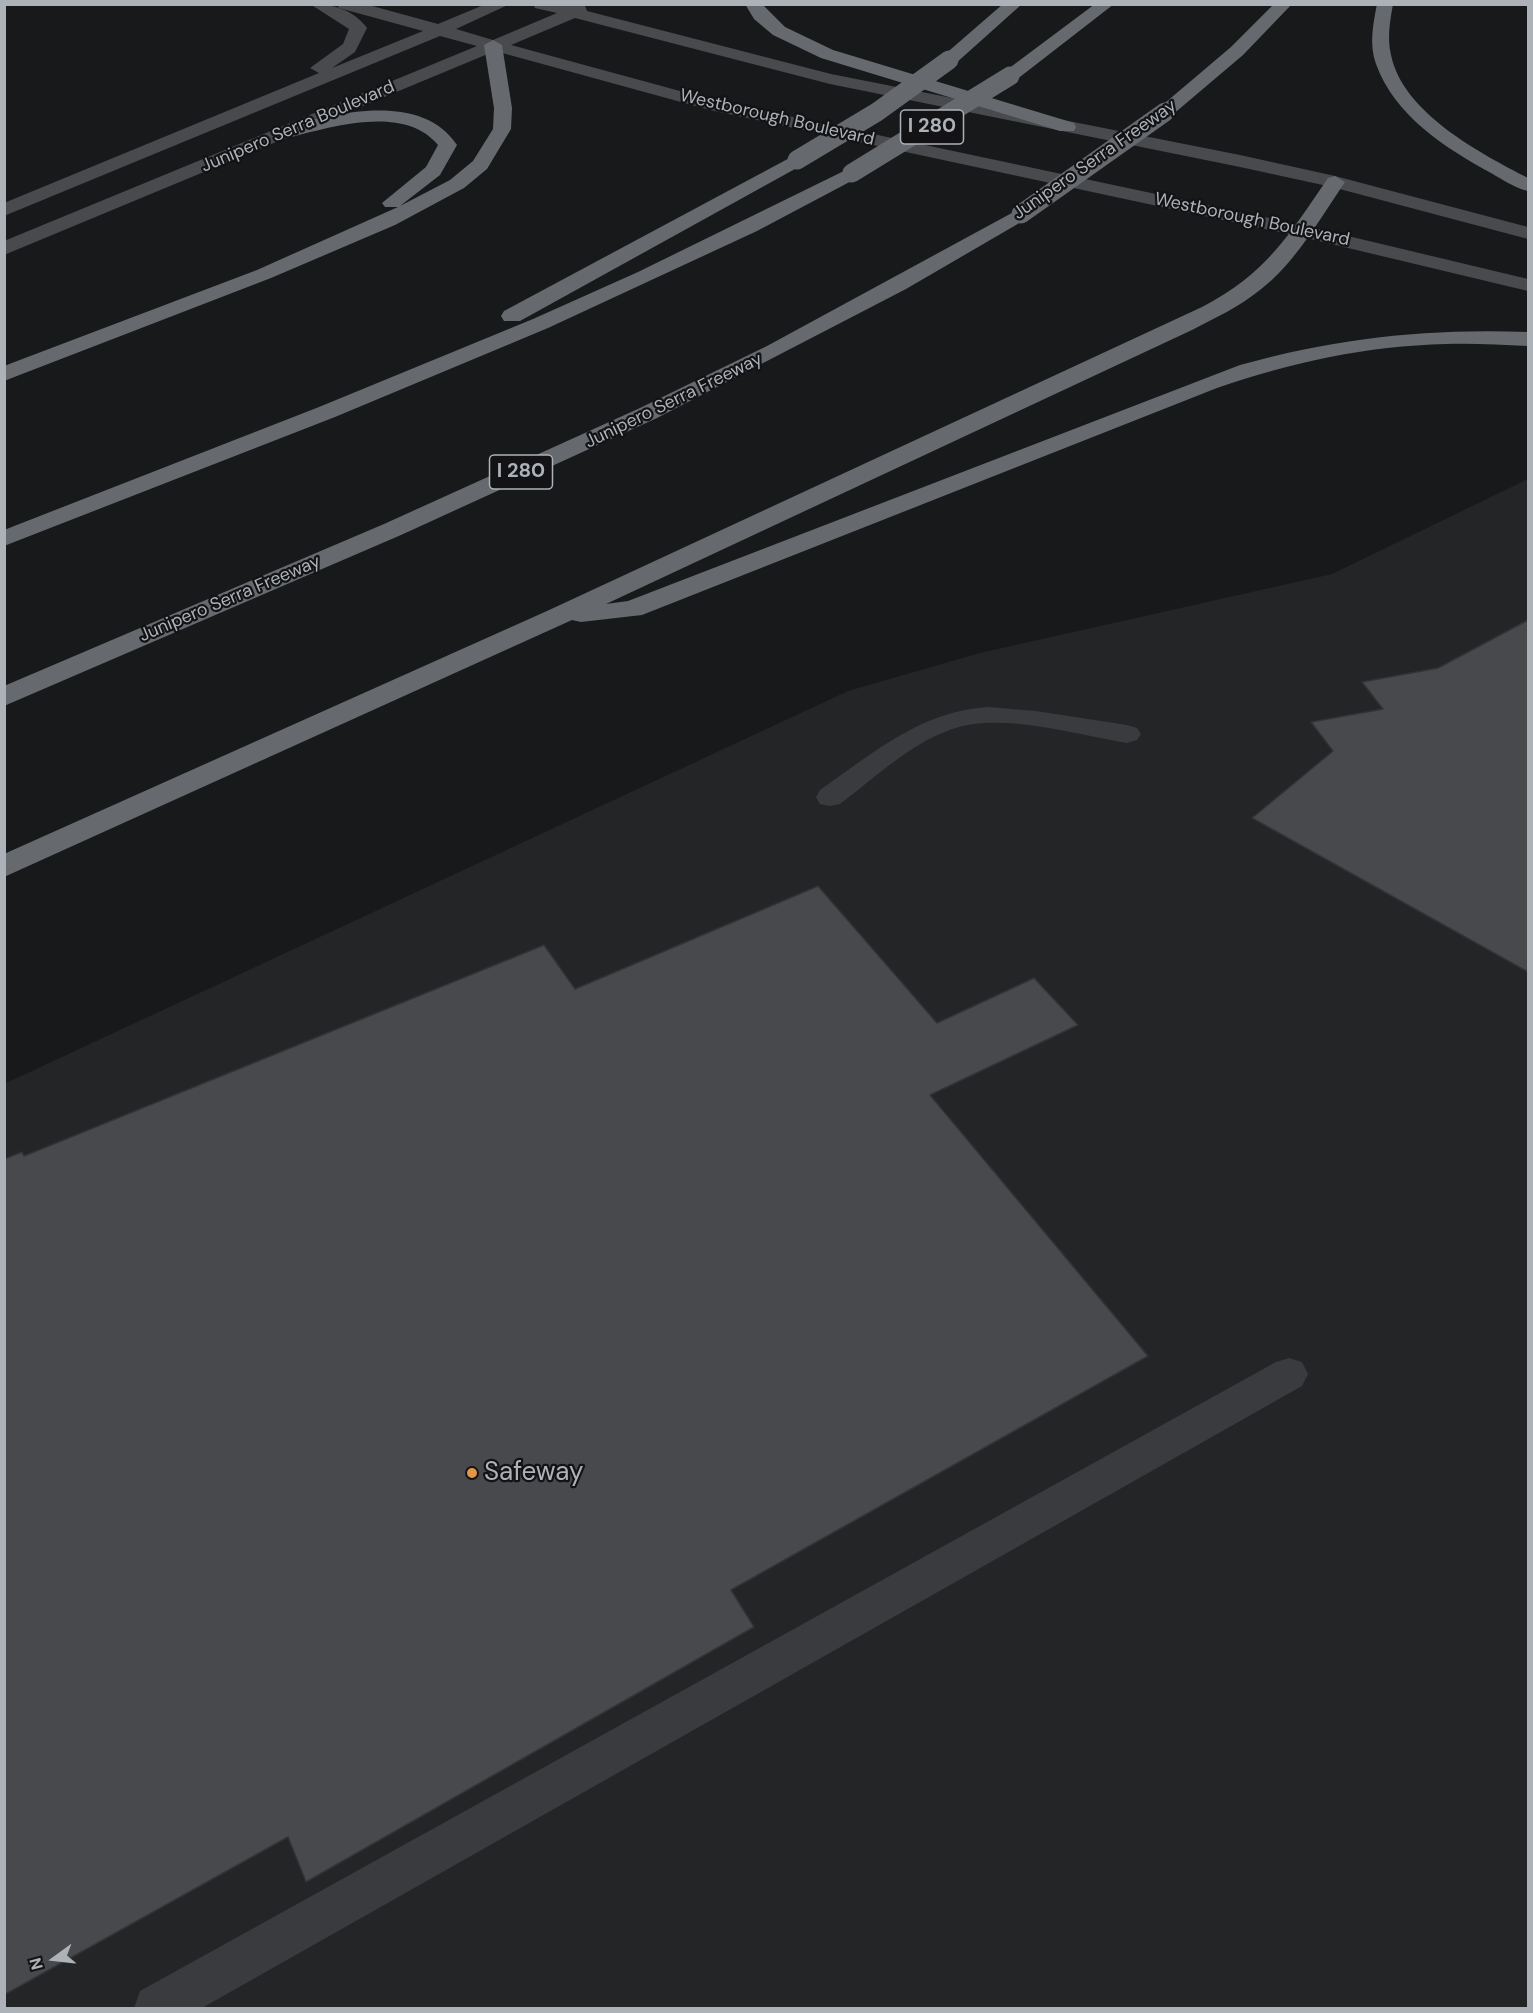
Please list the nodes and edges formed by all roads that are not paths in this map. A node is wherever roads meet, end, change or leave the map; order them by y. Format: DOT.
graph roads {
  1 [pos="318,4"];
  2 [pos="345,4"];
  3 [pos="502,4"];
  4 [pos="541,4"];
  5 [pos="592,4"];
  6 [pos="753,4"];
  7 [pos="1014,4"];
  8 [pos="1106,4"];
  9 [pos="1284,4"];
  10 [pos="1385,4"];
  11 [pos="572,13"];
  12 [pos="439,31"];
  13 [pos="494,45"];
  14 [pos="225,121"];
  15 [pos="1067,127"];
  16 [pos="283,133"];
  17 [pos="1335,182"];
  18 [pos="1528,185"];
  19 [pos="4,210"];
  20 [pos="1302,231"];
  21 [pos="1528,233"];
  22 [pos="4,249"];
  23 [pos="264,274"];
  24 [pos="1528,285"];
  25 [pos="1528,339"];
  26 [pos="4,374"];
  27 [pos="360,398"];
  28 [pos="4,538"];
  29 [pos="556,617"];
  30 [pos="4,697"];
  31 [pos="1127,734"];
  32 [pos="830,797"];
  33 [pos="4,867"];
  34 [pos="1289,1374"];
  35 [pos="157,2008"];
  1 -- 14 [label="main road"];
  2 -- 12 [label="main road, Westborough Boulevard"];
  3 -- 12 [label="main road, Junipero Serra Boulevard"];
  4 -- 11 [label="main road"];
  5 -- 11 [label="main road, Junipero Serra Boulevard"];
  6 -- 15 [label="highway"];
  7 -- 27 [label="highway, bridge"];
  8 -- 27 [label="highway, I 280, bridge"];
  9 -- 30 [label="highway, Junipero Serra Freeway / I 280, bridge"];
  10 -- 18 [label="highway"];
  11 -- 13 [label="main road, Junipero Serra Boulevard"];
  11 -- 15 [label="main road"];
  12 -- 13 [label="main road, Westborough Boulevard"];
  12 -- 14 [label="main road, Junipero Serra Boulevard"];
  13 -- 16 [label="main road, Junipero Serra Boulevard"];
  13 -- 20 [label="main road, Westborough Boulevard"];
  13 -- 23 [label="highway"];
  14 -- 19 [label="main road, Junipero Serra Boulevard"];
  15 -- 17 [label="main road"];
  16 -- 22 [label="main road, Junipero Serra Boulevard"];
  16 -- 23 [label="highway"];
  17 -- 20 [label="highway"];
  17 -- 21 [label="main road"];
  20 -- 24 [label="main road, Westborough Boulevard"];
  20 -- 29 [label="highway"];
  23 -- 26 [label="highway"];
  25 -- 29 [label="highway"];
  27 -- 28 [label="highway, I 280"];
  29 -- 33 [label="highway"];
  31 -- 32 [label="lane"];
  34 -- 35 [label="lane"];
}
